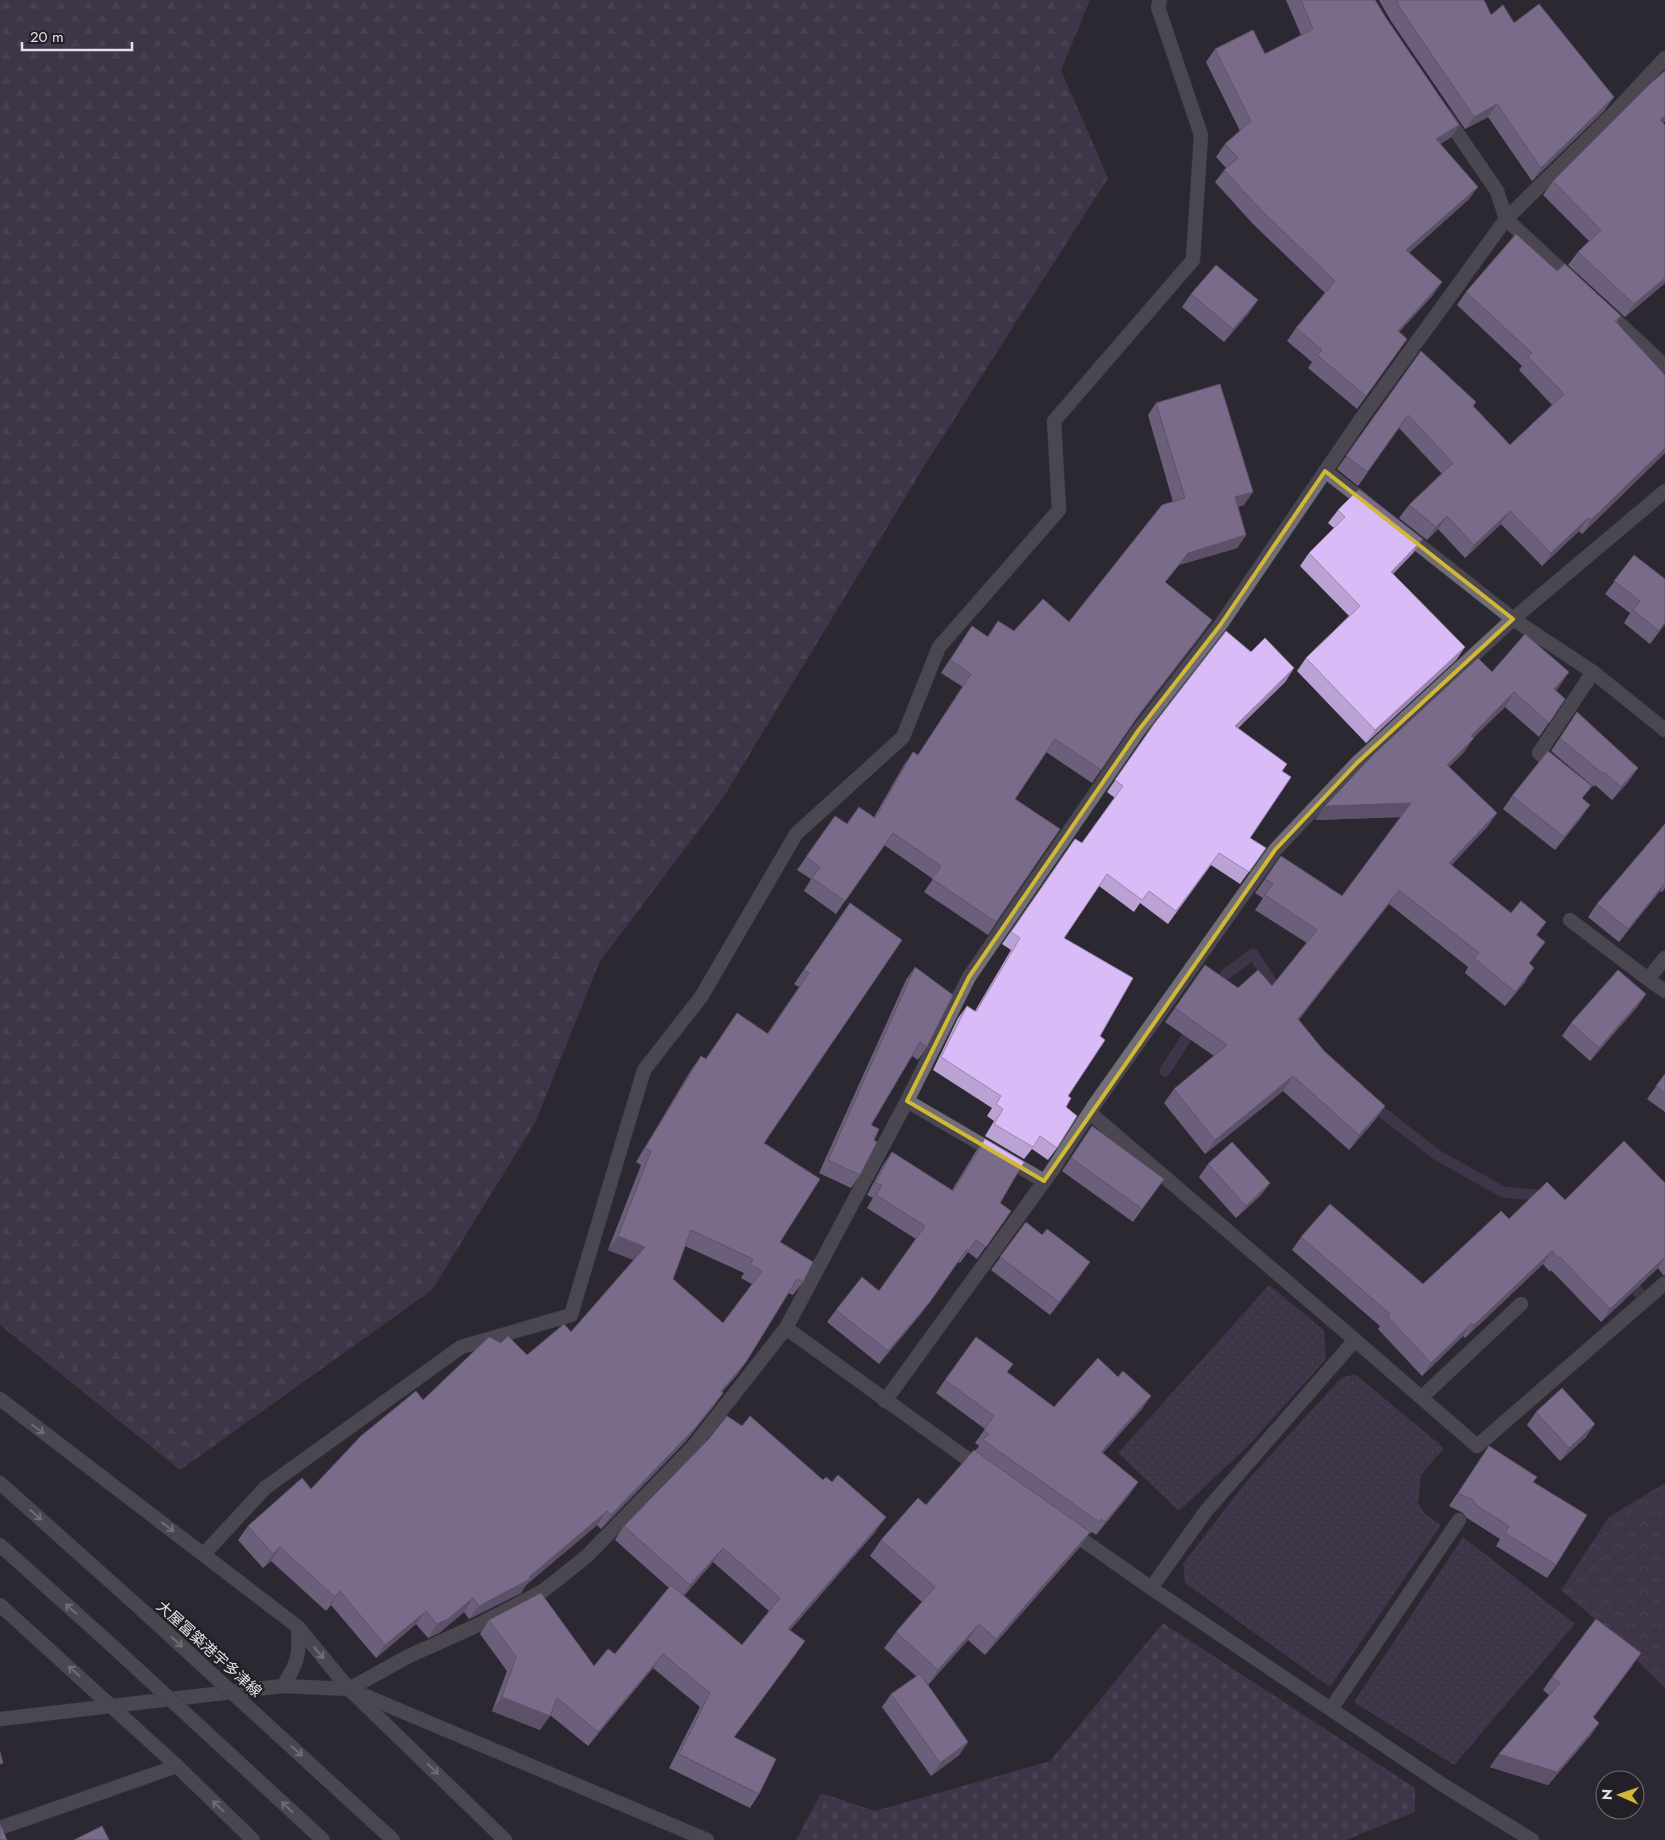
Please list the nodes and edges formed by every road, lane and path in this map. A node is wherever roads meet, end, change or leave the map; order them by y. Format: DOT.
graph roads {
  1 [pos="1160,0"];
  2 [pos="1665,58"];
  3 [pos="1438,104"];
  4 [pos="1506,219"];
  5 [pos="1665,366"];
  6 [pos="1325,470"];
  7 [pos="1665,491"];
  8 [pos="1380,514"];
  9 [pos="1396,526"];
  10 [pos="1513,619"];
  11 [pos="1593,672"];
  12 [pos="1665,730"];
  13 [pos="1567,775"];
  14 [pos="1570,920"];
  15 [pos="1665,958"];
  16 [pos="1648,979"];
  17 [pos="1665,991"];
  18 [pos="907,1101"];
  19 [pos="1090,1113"];
  20 [pos="1044,1181"];
  21 [pos="1665,1283"];
  22 [pos="1521,1304"];
  23 [pos="786,1328"];
  24 [pos="1355,1340"];
  25 [pos="1422,1398"];
  26 [pos="0,1399"];
  27 [pos="885,1402"];
  28 [pos="990,1475"];
  29 [pos="0,1483"];
  30 [pos="1459,1520"];
  31 [pos="1062,1526"];
  32 [pos="0,1545"];
  33 [pos="204,1554"];
  34 [pos="1151,1588"];
  35 [pos="0,1605"];
  36 [pos="298,1627"];
  37 [pos="283,1686"];
  38 [pos="349,1689"];
  39 [pos="110,1704"];
  40 [pos="1331,1709"];
  41 [pos="0,1718"];
  42 [pos="177,1766"];
  43 [pos="0,1828"];
  44 [pos="253,1840"];
  45 [pos="323,1840"];
  46 [pos="394,1840"];
  47 [pos="505,1840"];
  48 [pos="707,1840"];
  49 [pos="1532,1840"];
  1 -- 33 [label="street"];
  2 -- 4 [label="street"];
  3 -- 4 [label="street"];
  4 -- 5 [label="street"];
  4 -- 6 [label="street"];
  6 -- 8 [label="street"];
  6 -- 18 [label="street"];
  7 -- 10 [label="street"];
  9 -- 10 [label="street"];
  10 -- 11 [label="street"];
  10 -- 19 [label="street"];
  11 -- 12 [label="street"];
  11 -- 13 [label="street"];
  14 -- 16 [label="street"];
  15 -- 16 [label="street"];
  16 -- 17 [label="street"];
  18 -- 20 [label="street"];
  18 -- 23 [label="street"];
  19 -- 20 [label="street"];
  19 -- 24 [label="street"];
  20 -- 27 [label="street"];
  21 -- 25 [label="street"];
  22 -- 25 [label="street"];
  23 -- 27 [label="street"];
  23 -- 38 [label="street"];
  24 -- 25 [label="street"];
  24 -- 34 [label="street"];
  26 -- 33 [label="street, one-way"];
  27 -- 28 [label="street"];
  29 -- 46 [label="street, 大屋冨築港宇多津線, one-way, bridge"];
  30 -- 40 [label="street"];
  31 -- 34 [label="street"];
  45 -- 32 [label="street, one-way, bridge"];
  33 -- 36 [label="street"];
  34 -- 40 [label="street"];
  39 -- 35 [label="street, one-way"];
  36 -- 37 [label="street"];
  36 -- 38 [label="street, one-way"];
  37 -- 38 [label="street"];
  37 -- 39 [label="street"];
  38 -- 47 [label="street, one-way"];
  38 -- 48 [label="street"];
  39 -- 41 [label="street"];
  39 -- 42 [label="street"];
  40 -- 49 [label="street"];
  42 -- 43 [label="street"];
  44 -- 42 [label="street, one-way"];
}
